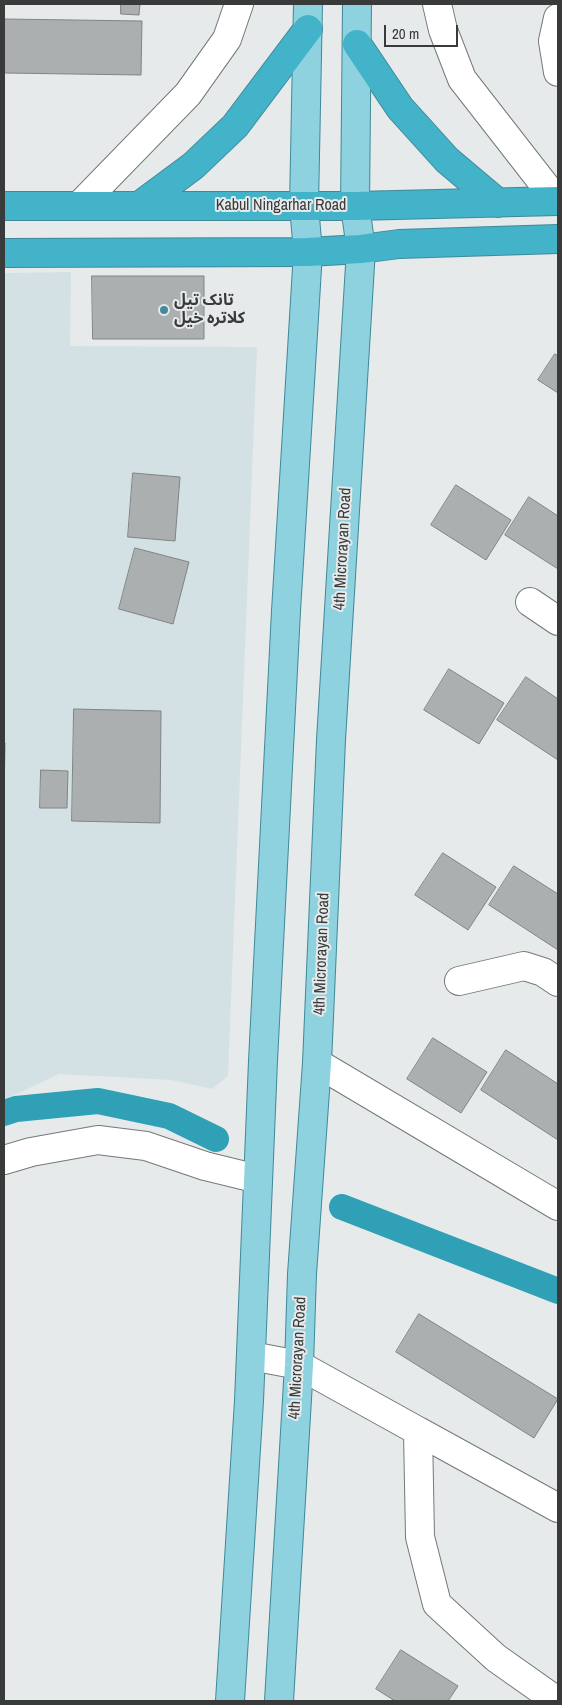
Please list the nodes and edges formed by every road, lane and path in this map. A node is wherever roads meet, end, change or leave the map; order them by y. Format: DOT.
graph roads {
  1 [pos="239,4"];
  2 [pos="357,4"];
  3 [pos="437,4"];
  4 [pos="308,16"];
  5 [pos="558,18"];
  6 [pos="357,44"];
  7 [pos="558,72"];
  8 [pos="558,201"];
  9 [pos="498,203"];
  10 [pos="4,206"];
  11 [pos="79,206"];
  12 [pos="139,206"];
  13 [pos="304,206"];
  14 [pos="355,206"];
  15 [pos="558,239"];
  16 [pos="360,248"];
  17 [pos="308,252"];
  18 [pos="4,253"];
  19 [pos="530,602"];
  20 [pos="558,621"];
  21 [pos="459,981"];
  22 [pos="558,982"];
  23 [pos="318,1063"];
  24 [pos="4,1160"];
  25 [pos="258,1179"];
  26 [pos="558,1206"];
  27 [pos="251,1356"];
  28 [pos="299,1365"];
  29 [pos="418,1431"];
  30 [pos="558,1508"];
  31 [pos="230,1701"];
  32 [pos="279,1701"];
  33 [pos="556,1701"];
  1 -- 11 [label="street"];
  2 -- 6 [label="main road, 4th Microrayan Road"];
  3 -- 8 [label="street"];
  4 -- 12 [label="highway"];
  4 -- 13 [label="main road"];
  5 -- 7 [label="street"];
  6 -- 9 [label="highway"];
  6 -- 14 [label="main road, 4th Microrayan Road"];
  8 -- 9 [label="highway, Kabul Ningarhar Road"];
  9 -- 14 [label="highway, Kabul Ningarhar Road"];
  10 -- 11 [label="highway, Kabul Ningarhar Road"];
  11 -- 12 [label="highway, Kabul Ningarhar Road"];
  12 -- 13 [label="highway, Kabul Ningarhar Road"];
  13 -- 14 [label="highway, Kabul Ningarhar Road"];
  13 -- 17 [label="main road"];
  14 -- 16 [label="main road, 4th Microrayan Road"];
  15 -- 16 [label="highway"];
  16 -- 17 [label="highway"];
  16 -- 23 [label="main road, 4th Microrayan Road"];
  17 -- 18 [label="highway"];
  17 -- 25 [label="main road"];
  19 -- 20 [label="street"];
  21 -- 22 [label="street"];
  23 -- 26 [label="street"];
  23 -- 28 [label="main road, 4th Microrayan Road"];
  24 -- 25 [label="street"];
  25 -- 27 [label="main road"];
  27 -- 28 [label="street"];
  27 -- 31 [label="main road"];
  28 -- 29 [label="street"];
  28 -- 32 [label="main road, 4th Microrayan Road"];
  29 -- 30 [label="street"];
  29 -- 33 [label="street"];
}
